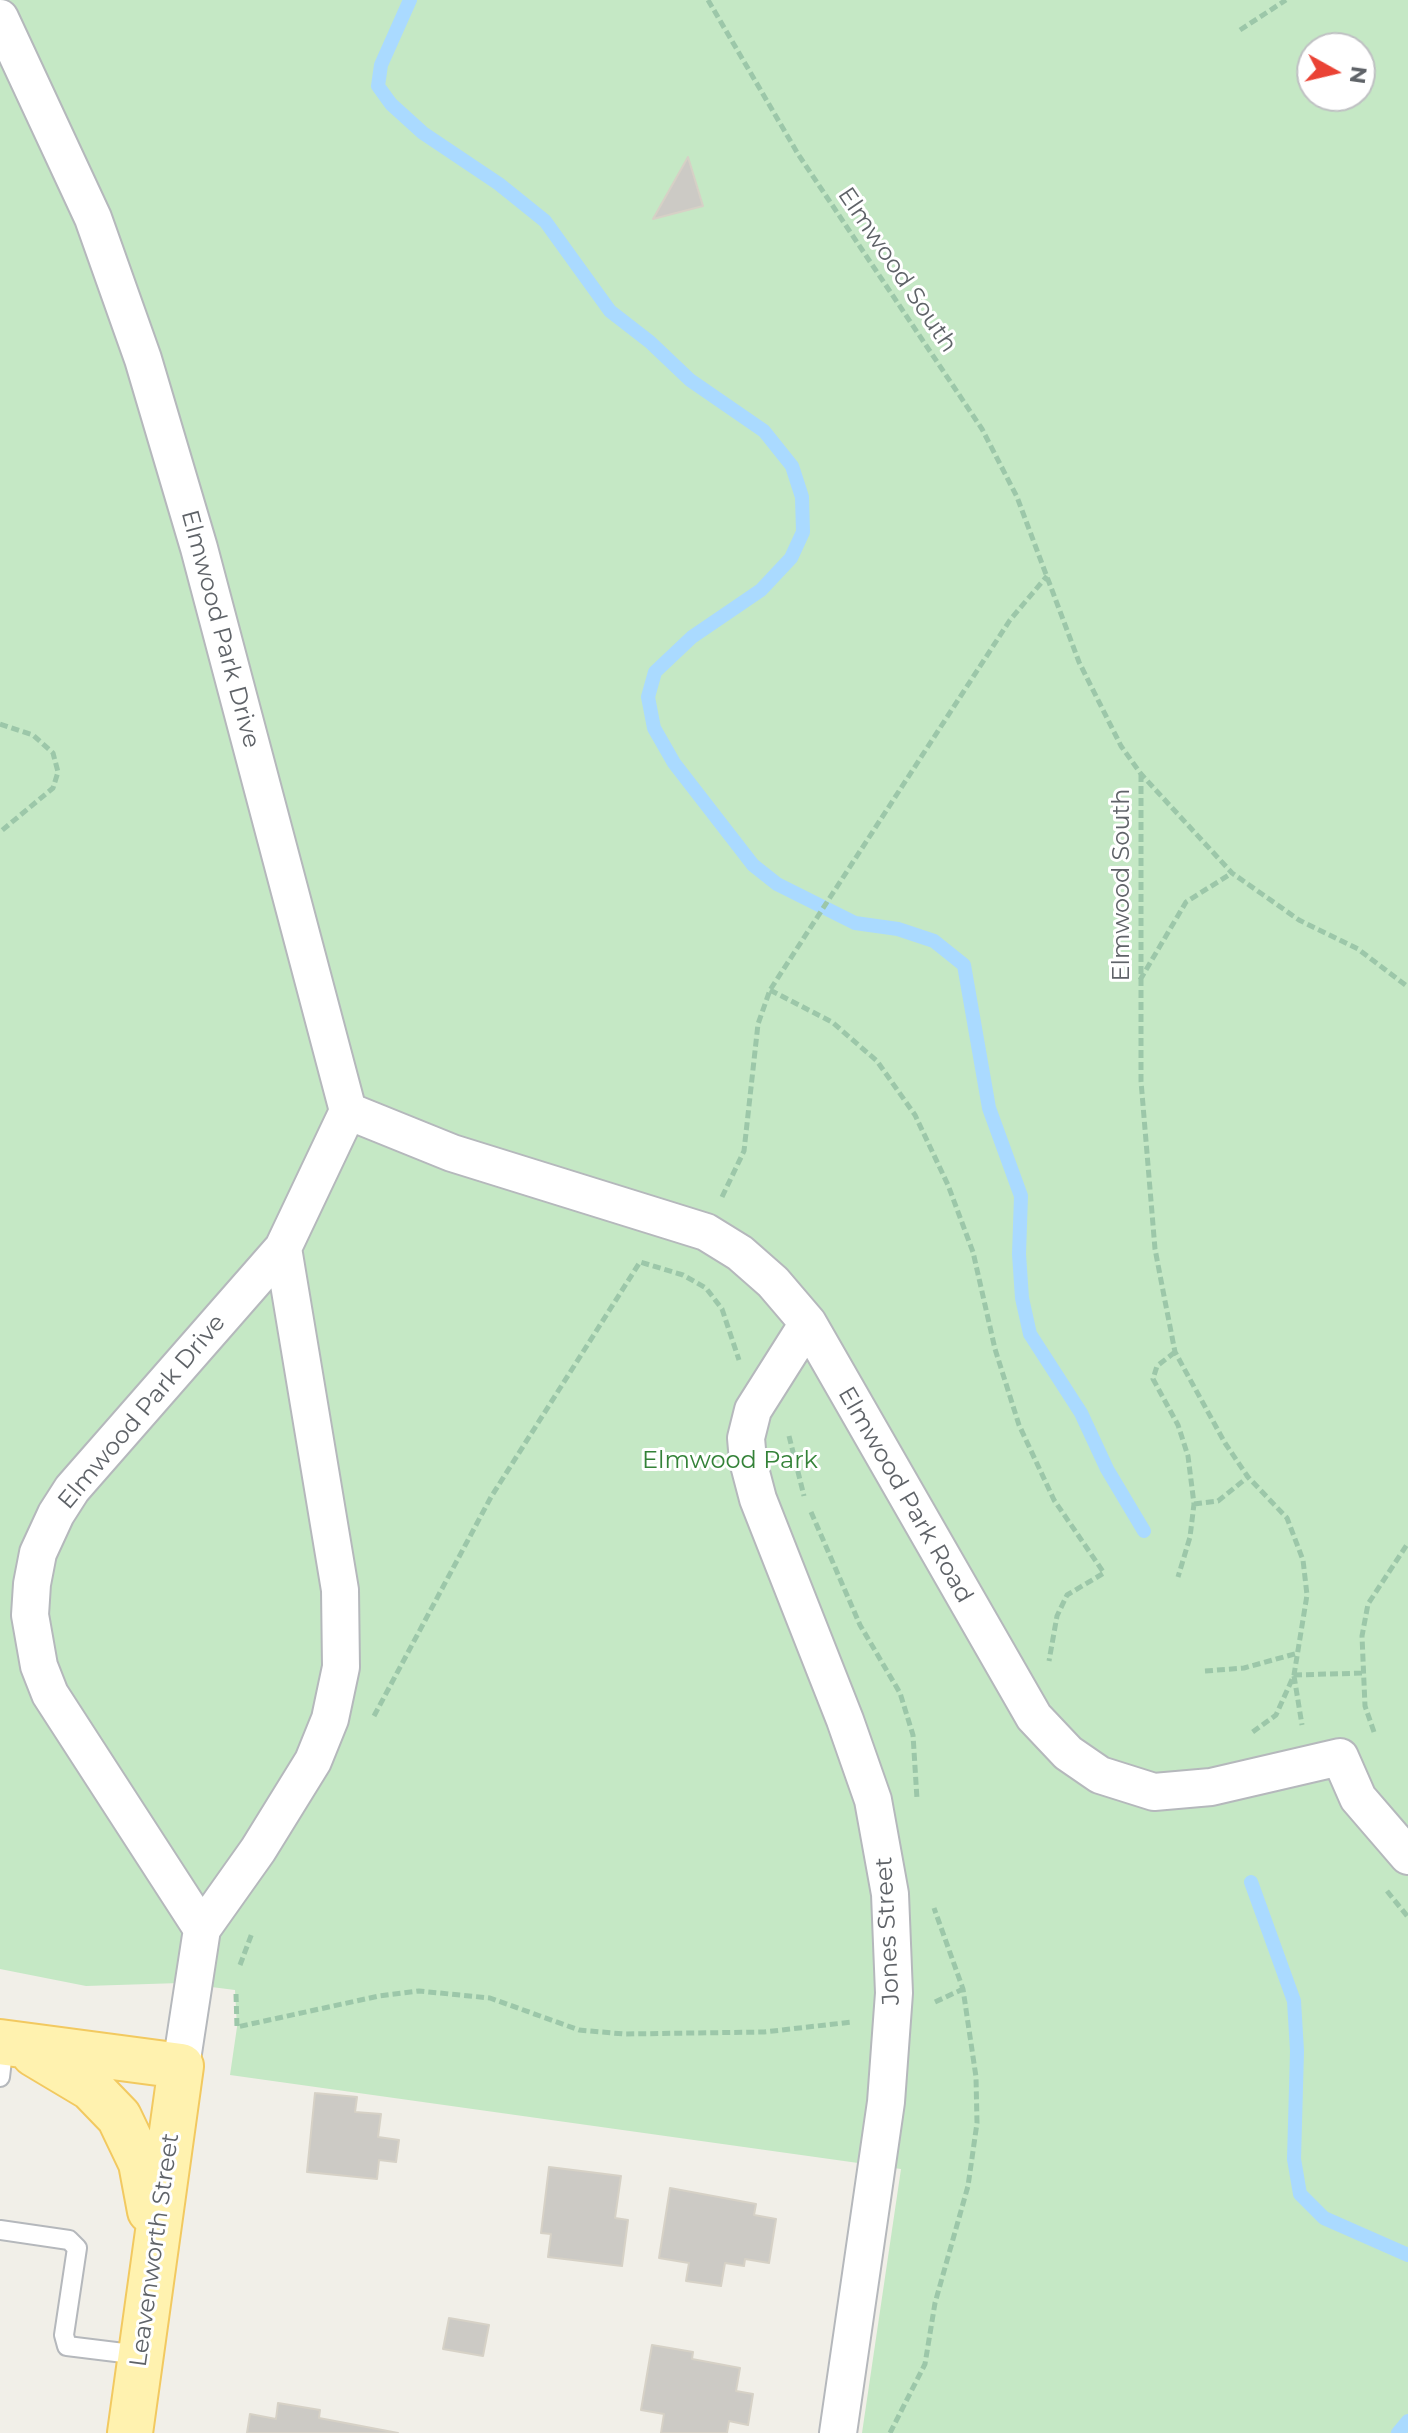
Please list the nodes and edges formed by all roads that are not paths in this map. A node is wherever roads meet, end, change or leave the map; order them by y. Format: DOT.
graph roads {
  1 [pos="0,18"];
  2 [pos="348,1111"];
  3 [pos="283,1248"];
  4 [pos="808,1323"];
  5 [pos="1408,1856"];
  6 [pos="202,1929"];
  7 [pos="6,2051"];
  8 [pos="181,2066"];
  9 [pos="0,2230"];
  10 [pos="156,2245"];
  11 [pos="140,2355"];
  12 [pos="130,2433"];
  13 [pos="838,2433"];
  1 -- 2 [label="street, Elmwood Park Drive"];
  2 -- 3 [label="street, Elmwood Park Drive"];
  2 -- 4 [label="street, Elmwood Park Road"];
  3 -- 6 [label="street"];
  3 -- 6 [label="street, Elmwood Park Drive"];
  4 -- 5 [label="street, Elmwood Park Road"];
  4 -- 13 [label="street, Jones Street"];
  6 -- 8 [label="street"];
  7 -- 8 [label="main road"];
  7 -- 10 [label="main road"];
  8 -- 10 [label="main road, Leavenworth Street"];
  9 -- 11 [label="lane"];
  10 -- 11 [label="main road, Leavenworth Street"];
  11 -- 12 [label="main road, Leavenworth Street"];
}
